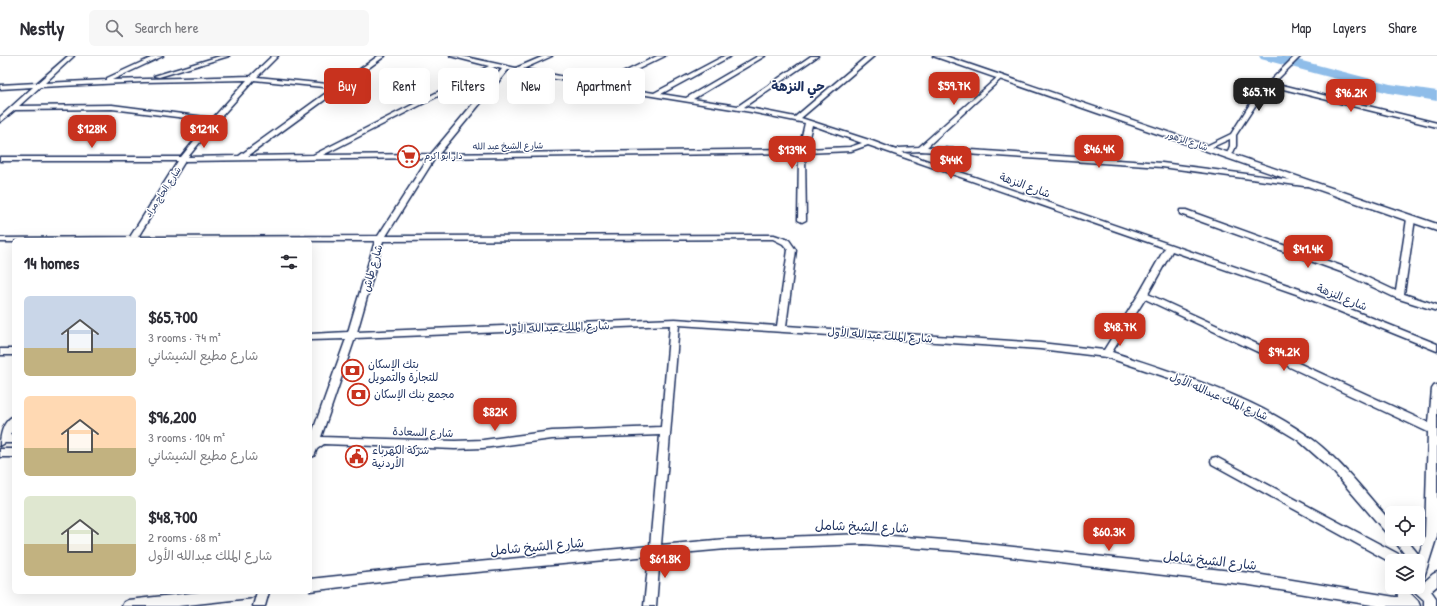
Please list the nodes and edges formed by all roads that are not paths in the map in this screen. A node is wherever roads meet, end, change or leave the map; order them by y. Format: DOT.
graph roads {
  1 [pos="71,56"];
  2 [pos="160,56"];
  3 [pos="226,56"];
  4 [pos="275,56"];
  5 [pos="382,56"];
  6 [pos="453,56"];
  7 [pos="549,56"];
  8 [pos="662,56"];
  9 [pos="728,56"];
  10 [pos="762,56"];
  11 [pos="815,56"];
  12 [pos="871,56"];
  13 [pos="937,56"];
  14 [pos="1297,57"];
  15 [pos="493,66"];
  16 [pos="365,68"];
  17 [pos="506,68"];
  18 [pos="521,68"];
  19 [pos="637,68"];
  20 [pos="129,71"];
  21 [pos="1000,77"];
  22 [pos="252,78"];
  23 [pos="144,80"];
  24 [pos="129,81"];
  25 [pos="101,82"];
  26 [pos="1272,82"];
  27 [pos="324,85"];
  28 [pos="37,86"];
  29 [pos="0,87"];
  30 [pos="645,93"];
  31 [pos="655,95"];
  32 [pos="324,98"];
  33 [pos="688,100"];
  34 [pos="13,108"];
  35 [pos="739,108"];
  36 [pos="796,119"];
  37 [pos="0,120"];
  38 [pos="214,120"];
  39 [pos="809,122"];
  40 [pos="1437,124"];
  41 [pos="1233,135"];
  42 [pos="870,142"];
  43 [pos="1206,148"];
  44 [pos="921,149"];
  45 [pos="893,150"];
  46 [pos="802,151"];
  47 [pos="433,156"];
  48 [pos="1229,156"];
  49 [pos="312,157"];
  50 [pos="0,158"];
  51 [pos="241,158"];
  52 [pos="184,159"];
  53 [pos="1304,184"];
  54 [pos="1184,212"];
  55 [pos="1411,219"];
  56 [pos="802,220"];
  57 [pos="1437,228"];
  58 [pos="134,238"];
  59 [pos="312,239"];
  60 [pos="380,239"];
  61 [pos="0,240"];
  62 [pos="12,240"];
  63 [pos="1170,247"];
  64 [pos="1143,295"];
  65 [pos="1399,296"];
  66 [pos="1437,308"];
  67 [pos="675,322"];
  68 [pos="781,328"];
  69 [pos="352,335"];
  70 [pos="312,337"];
  71 [pos="1437,348"];
  72 [pos="0,352"];
  73 [pos="12,352"];
  74 [pos="1106,354"];
  75 [pos="1437,389"];
  76 [pos="12,423"];
  77 [pos="1434,430"];
  78 [pos="665,431"];
  79 [pos="317,436"];
  80 [pos="12,439"];
  81 [pos="1,440"];
  82 [pos="312,447"];
  83 [pos="0,453"];
  84 [pos="12,453"];
  85 [pos="1216,461"];
  86 [pos="1385,523"];
  87 [pos="655,551"];
  88 [pos="1387,554"];
  89 [pos="1425,554"];
  90 [pos="1437,578"];
  91 [pos="312,585"];
  92 [pos="1425,586"];
  93 [pos="1425,593"];
  94 [pos="233,594"];
  95 [pos="262,594"];
  96 [pos="1404,594"];
  97 [pos="1433,603"];
  98 [pos="1414,605"];
  99 [pos="128,606"];
  100 [pos="259,606"];
  101 [pos="650,606"];
  1 -- 28 [label="street"];
  2 -- 20 [label="street"];
  3 -- 23 [label="street"];
  4 -- 22 [label="street, شارع الحاج مراد"];
  5 -- 16 [label="street"];
  6 -- 15 [label="street, شارع النزهة"];
  7 -- 18 [label="street"];
  8 -- 19 [label="street"];
  9 -- 31 [label="street"];
  10 -- 33 [label="street"];
  11 -- 35 [label="street"];
  12 -- 36 [label="street"];
  13 -- 21 [label="main road, شارع الزهور"];
  14 -- 26 [label="street"];
  15 -- 17 [label="street, شارع النزهة"];
  15 -- 49 [label="street"];
  17 -- 47 [label="street, شارع طاش"];
  20 -- 24 [label="street"];
  20 -- 25 [label="street"];
  21 -- 43 [label="main road, شارع الزهور"];
  21 -- 44 [label="street"];
  22 -- 23 [label="street"];
  22 -- 27 [label="street"];
  22 -- 38 [label="street, شارع الحاج مراد"];
  23 -- 24 [label="street"];
  24 -- 25 [label="street"];
  25 -- 28 [label="street"];
  26 -- 40 [label="street"];
  26 -- 41 [label="street"];
  28 -- 29 [label="street"];
  28 -- 34 [label="street"];
  30 -- 31 [label="street, شارع النزهة"];
  31 -- 33 [label="street, شارع النزهة"];
  32 -- 51 [label="street"];
  33 -- 35 [label="street, شارع النزهة"];
  34 -- 37 [label="street"];
  34 -- 38 [label="street"];
  35 -- 36 [label="street, شارع النزهة"];
  36 -- 39 [label="street, شارع النزهة"];
  38 -- 52 [label="street, شارع الحاج مراد"];
  39 -- 42 [label="street, شارع النزهة"];
  39 -- 46 [label="street"];
  41 -- 43 [label="street"];
  41 -- 48 [label="street"];
  42 -- 45 [label="street, شارع النزهة"];
  42 -- 46 [label="street, شارع الشيخ عبد الله"];
  43 -- 48 [label="main road, شارع الزهور"];
  44 -- 45 [label="street"];
  44 -- 53 [label="street"];
  45 -- 63 [label="street, شارع النزهة"];
  46 -- 47 [label="street, شارع الشيخ عبد الله"];
  46 -- 56 [label="street"];
  47 -- 49 [label="street, شارع الشيخ عبد الله"];
  47 -- 60 [label="street, شارع طاش"];
  48 -- 53 [label="main road, شارع الزهور"];
  49 -- 51 [label="street, شارع الشيخ عبد الله"];
  50 -- 52 [label="street, شارع الشيخ عبد الله"];
  51 -- 52 [label="street, شارع الشيخ عبد الله"];
  52 -- 58 [label="street, شارع الحاج مراد"];
  53 -- 55 [label="main road, شارع الزهور"];
  54 -- 65 [label="street"];
  55 -- 57 [label="main road, شارع الزهور"];
  55 -- 65 [label="street"];
  59 -- 60 [label="street"];
  60 -- 68 [label="street"];
  60 -- 69 [label="street, شارع طاش"];
  61 -- 62 [label="street"];
  63 -- 64 [label="street"];
  63 -- 71 [label="street, شارع النزهة"];
  64 -- 74 [label="street"];
  64 -- 77 [label="street"];
  65 -- 66 [label="street"];
  67 -- 68 [label="street, شارع الملك عبدالله الأول"];
  67 -- 69 [label="street, شارع الملك عبدالله الأول"];
  67 -- 78 [label="street"];
  68 -- 74 [label="street, شارع الملك عبدالله الأول"];
  69 -- 70 [label="street, شارع الملك عبدالله الأول"];
  69 -- 79 [label="street, شارع طاش"];
  72 -- 73 [label="street"];
  74 -- 86 [label="street, شارع الملك عبدالله الأول"];
  75 -- 77 [label="street"];
  76 -- 81 [label="street"];
  77 -- 89 [label="street"];
  78 -- 79 [label="street, شارع السعادة"];
  78 -- 87 [label="street"];
  79 -- 82 [label="street"];
  80 -- 81 [label="street"];
  83 -- 84 [label="street"];
  85 -- 88 [label="street"];
  87 -- 91 [label="street, شارع الشيخ شامل"];
  87 -- 98 [label="street, شارع الشيخ شامل"];
  87 -- 101 [label="street"];
  90 -- 92 [label="street"];
  93 -- 97 [label="street"];
  94 -- 99 [label="street"];
  95 -- 100 [label="street"];
  96 -- 98 [label="street"];
}
